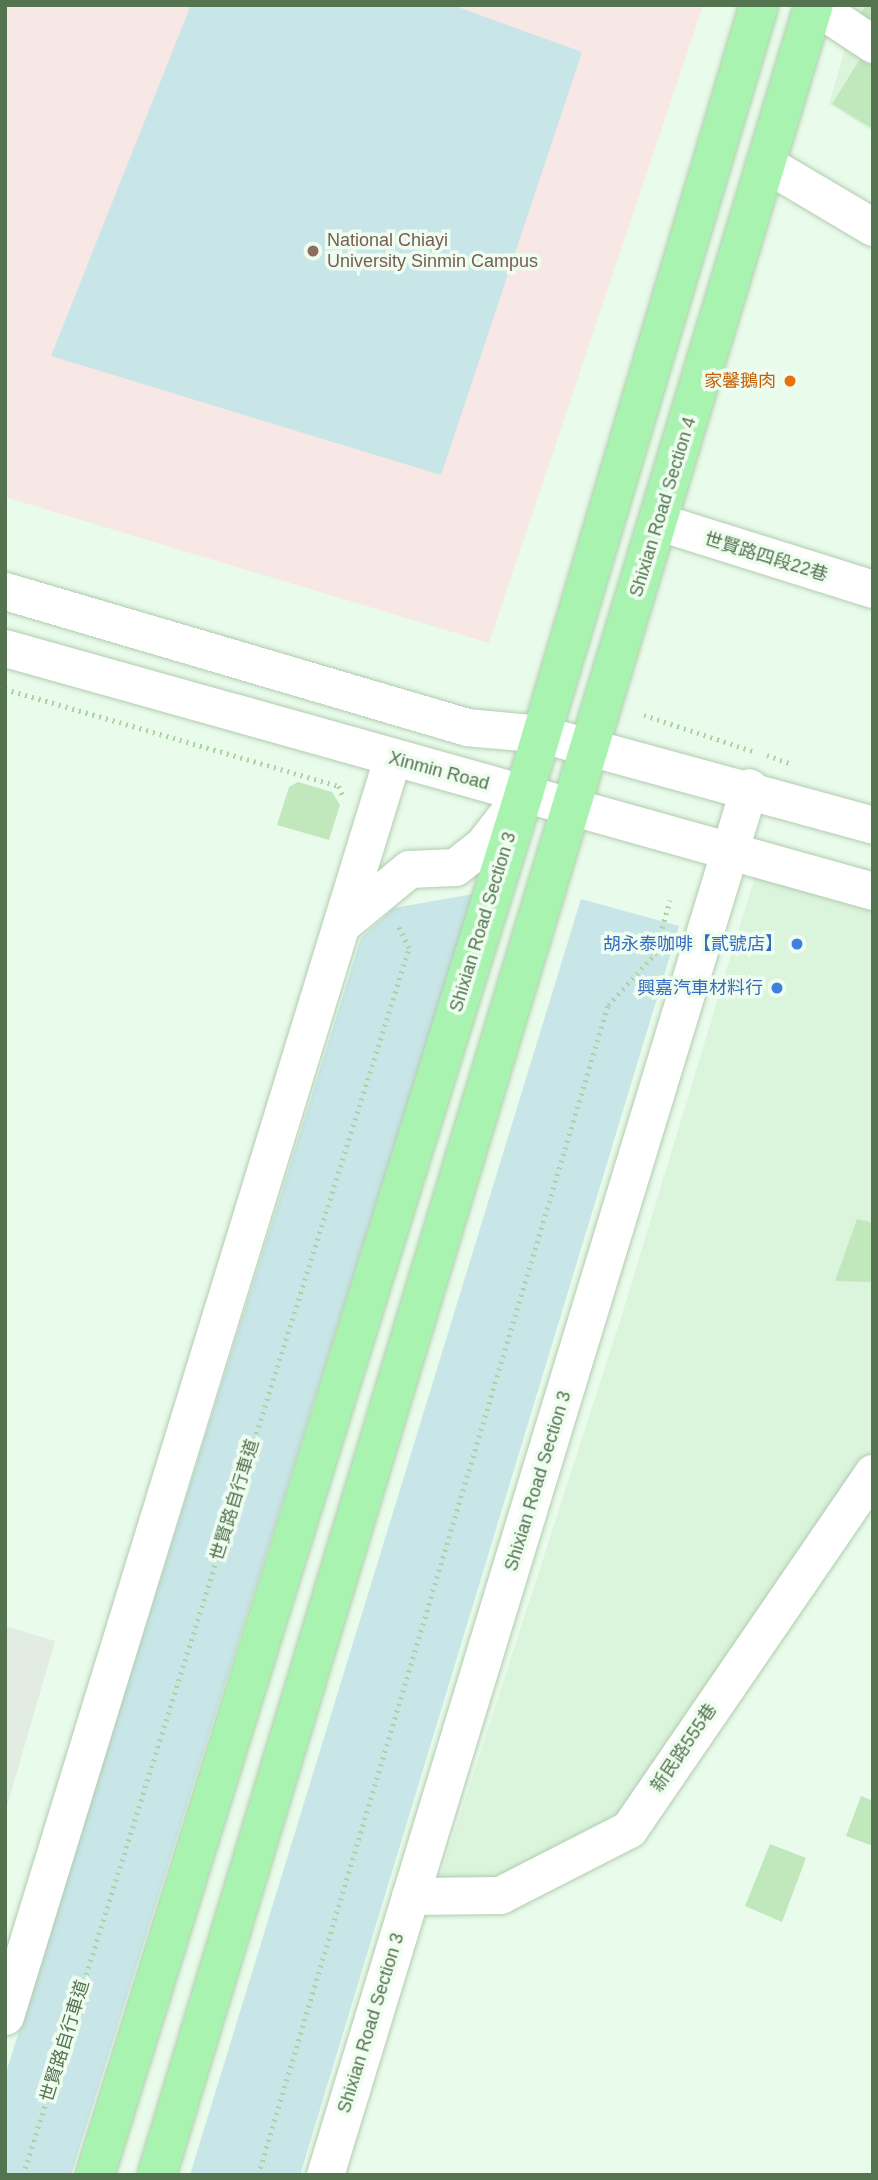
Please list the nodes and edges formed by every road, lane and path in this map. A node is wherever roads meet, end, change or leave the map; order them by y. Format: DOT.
graph roads {
  1 [pos="759,5"];
  2 [pos="814,5"];
  3 [pos="873,44"];
  4 [pos="765,163"];
  5 [pos="873,227"];
  6 [pos="659,522"];
  7 [pos="873,590"];
  8 [pos="5,591"];
  9 [pos="5,648"];
  10 [pos="5,689"];
  11 [pos="644,715"];
  12 [pos="541,734"];
  13 [pos="591,748"];
  14 [pos="392,759"];
  15 [pos="789,763"];
  16 [pos="749,788"];
  17 [pos="524,793"];
  18 [pos="345,804"];
  19 [pos="573,808"];
  20 [pos="873,825"];
  21 [pos="733,850"];
  22 [pos="408,869"];
  23 [pos="873,891"];
  24 [pos="670,900"];
  25 [pos="341,925"];
  26 [pos="873,1472"];
  27 [pos="410,1896"];
  28 [pos="5,2016"];
  29 [pos="23,2175"];
  30 [pos="95,2175"];
  31 [pos="157,2175"];
  32 [pos="258,2175"];
  33 [pos="325,2175"];
  1 -- 12 [label="main road"];
  2 -- 3 [label="street"];
  2 -- 4 [label="main road, Shixian Road Section 4"];
  4 -- 5 [label="street"];
  4 -- 6 [label="main road, Shixian Road Section 4"];
  6 -- 7 [label="street, 世賢路四段22巷"];
  6 -- 13 [label="main road, Shixian Road Section 4"];
  8 -- 12 [label="street"];
  9 -- 14 [label="street, Xinmin Road"];
  10 -- 18 [label="path"];
  11 -- 15 [label="path"];
  12 -- 13 [label="street"];
  12 -- 17 [label="main road"];
  13 -- 16 [label="street"];
  13 -- 19 [label="main road, Shixian Road Section 4"];
  14 -- 17 [label="street, Xinmin Road"];
  14 -- 25 [label="street"];
  16 -- 20 [label="street"];
  16 -- 21 [label="street, Shixian Road Section 3"];
  17 -- 19 [label="street, Xinmin Road"];
  17 -- 22 [label="street"];
  17 -- 30 [label="main road, Shixian Road Section 3"];
  19 -- 21 [label="street, Xinmin Road"];
  19 -- 31 [label="main road"];
  21 -- 23 [label="street, Xinmin Road"];
  21 -- 27 [label="street, Shixian Road Section 3"];
  22 -- 25 [label="street"];
  22 -- 29 [label="path, 世賢路自行車道"];
  24 -- 32 [label="path"];
  25 -- 28 [label="street"];
  26 -- 27 [label="street, 新民路555巷"];
  27 -- 33 [label="street, Shixian Road Section 3"];
}
